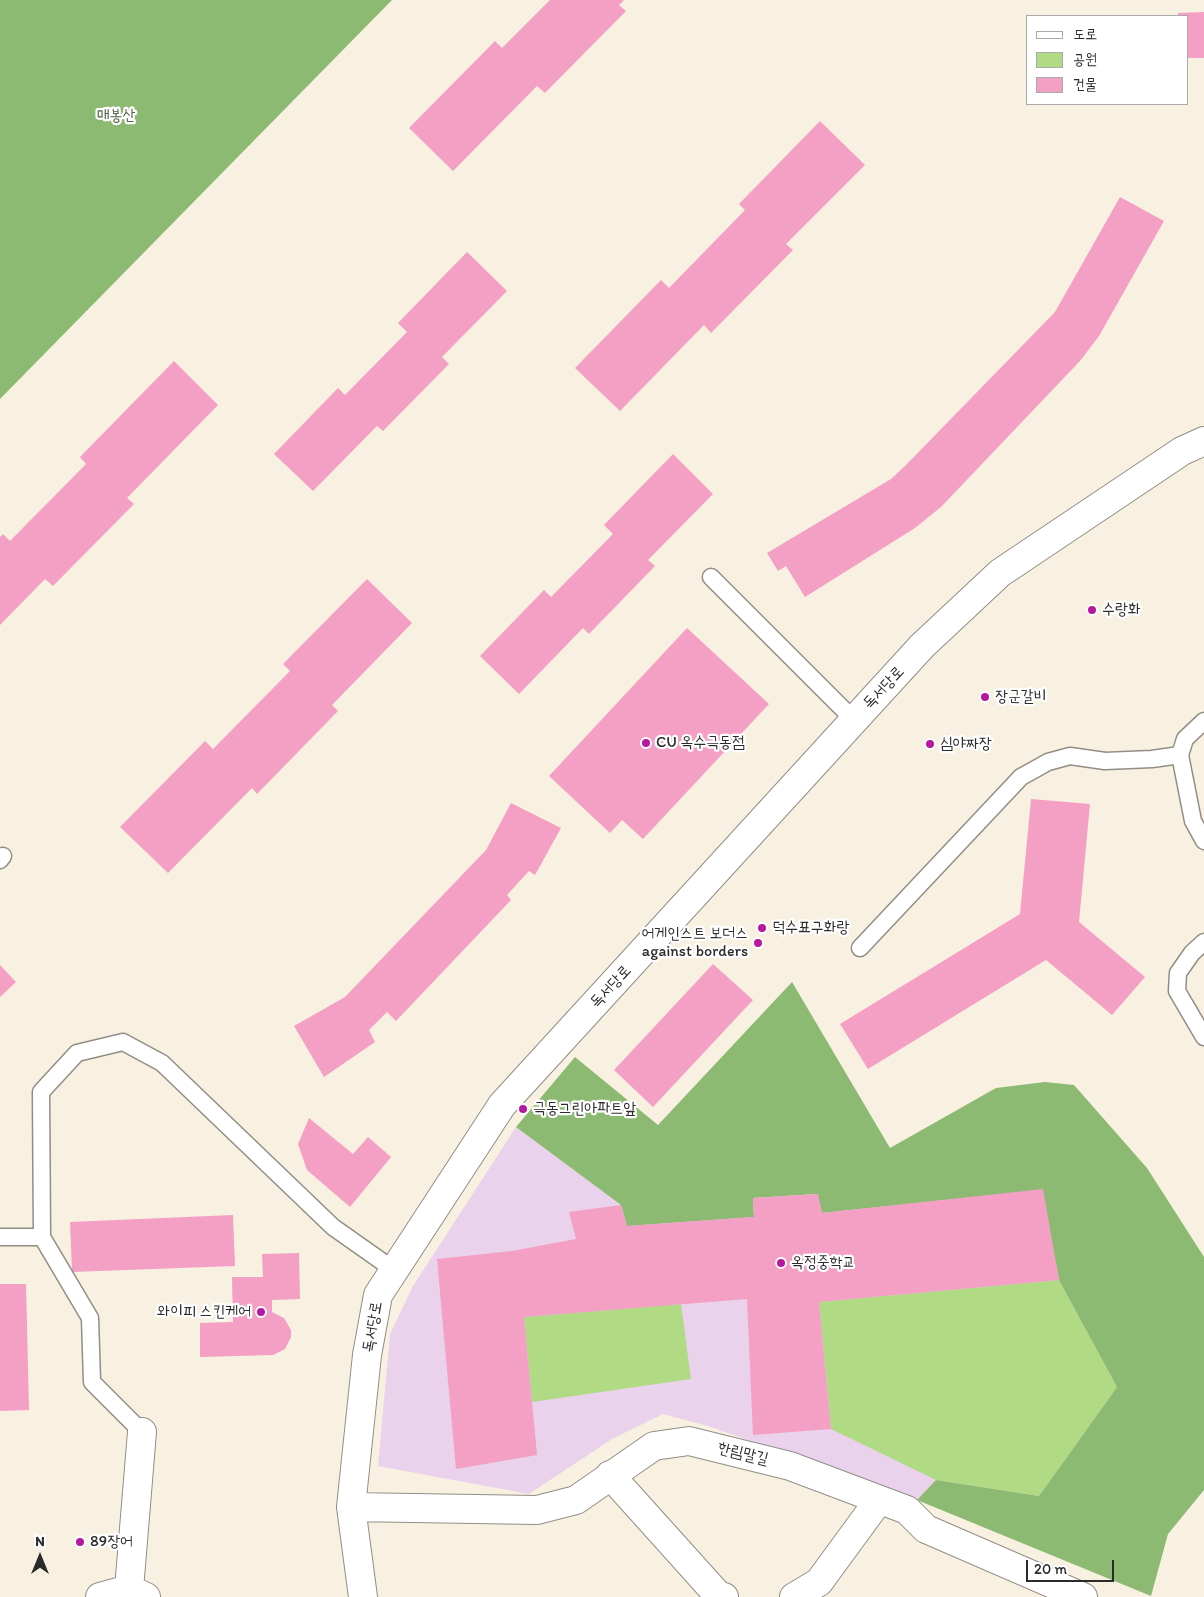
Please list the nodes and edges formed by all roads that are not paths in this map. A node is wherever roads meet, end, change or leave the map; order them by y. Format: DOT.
graph roads {
  1 [pos="1204,441"];
  2 [pos="711,578"];
  3 [pos="854,720"];
  4 [pos="1204,721"];
  5 [pos="1180,755"];
  6 [pos="1204,841"];
  7 [pos="1204,942"];
  8 [pos="860,948"];
  9 [pos="1204,1037"];
  10 [pos="0,1237"];
  11 [pos="42,1237"];
  12 [pos="394,1270"];
  13 [pos="142,1432"];
  14 [pos="610,1476"];
  15 [pos="879,1500"];
  16 [pos="351,1507"];
  17 [pos="137,1593"];
  18 [pos="1071,1594"];
  19 [pos="100,1597"];
  20 [pos="363,1597"];
  21 [pos="724,1597"];
  22 [pos="794,1597"];
  1 -- 3 [label="main road, 독서당로"];
  2 -- 3 [label="lane"];
  3 -- 12 [label="main road, 독서당로"];
  4 -- 5 [label="lane"];
  5 -- 6 [label="lane"];
  5 -- 8 [label="lane"];
  7 -- 9 [label="lane"];
  10 -- 11 [label="lane"];
  11 -- 12 [label="lane"];
  11 -- 13 [label="lane"];
  12 -- 16 [label="main road, 독서당로"];
  13 -- 17 [label="main road"];
  14 -- 15 [label="main road, 한림말길"];
  14 -- 16 [label="main road, 한림말길"];
  14 -- 21 [label="main road"];
  15 -- 18 [label="main road, 한림말길"];
  15 -- 22 [label="main road"];
  16 -- 20 [label="main road, 독서당로"];
  17 -- 19 [label="main road"];
}
